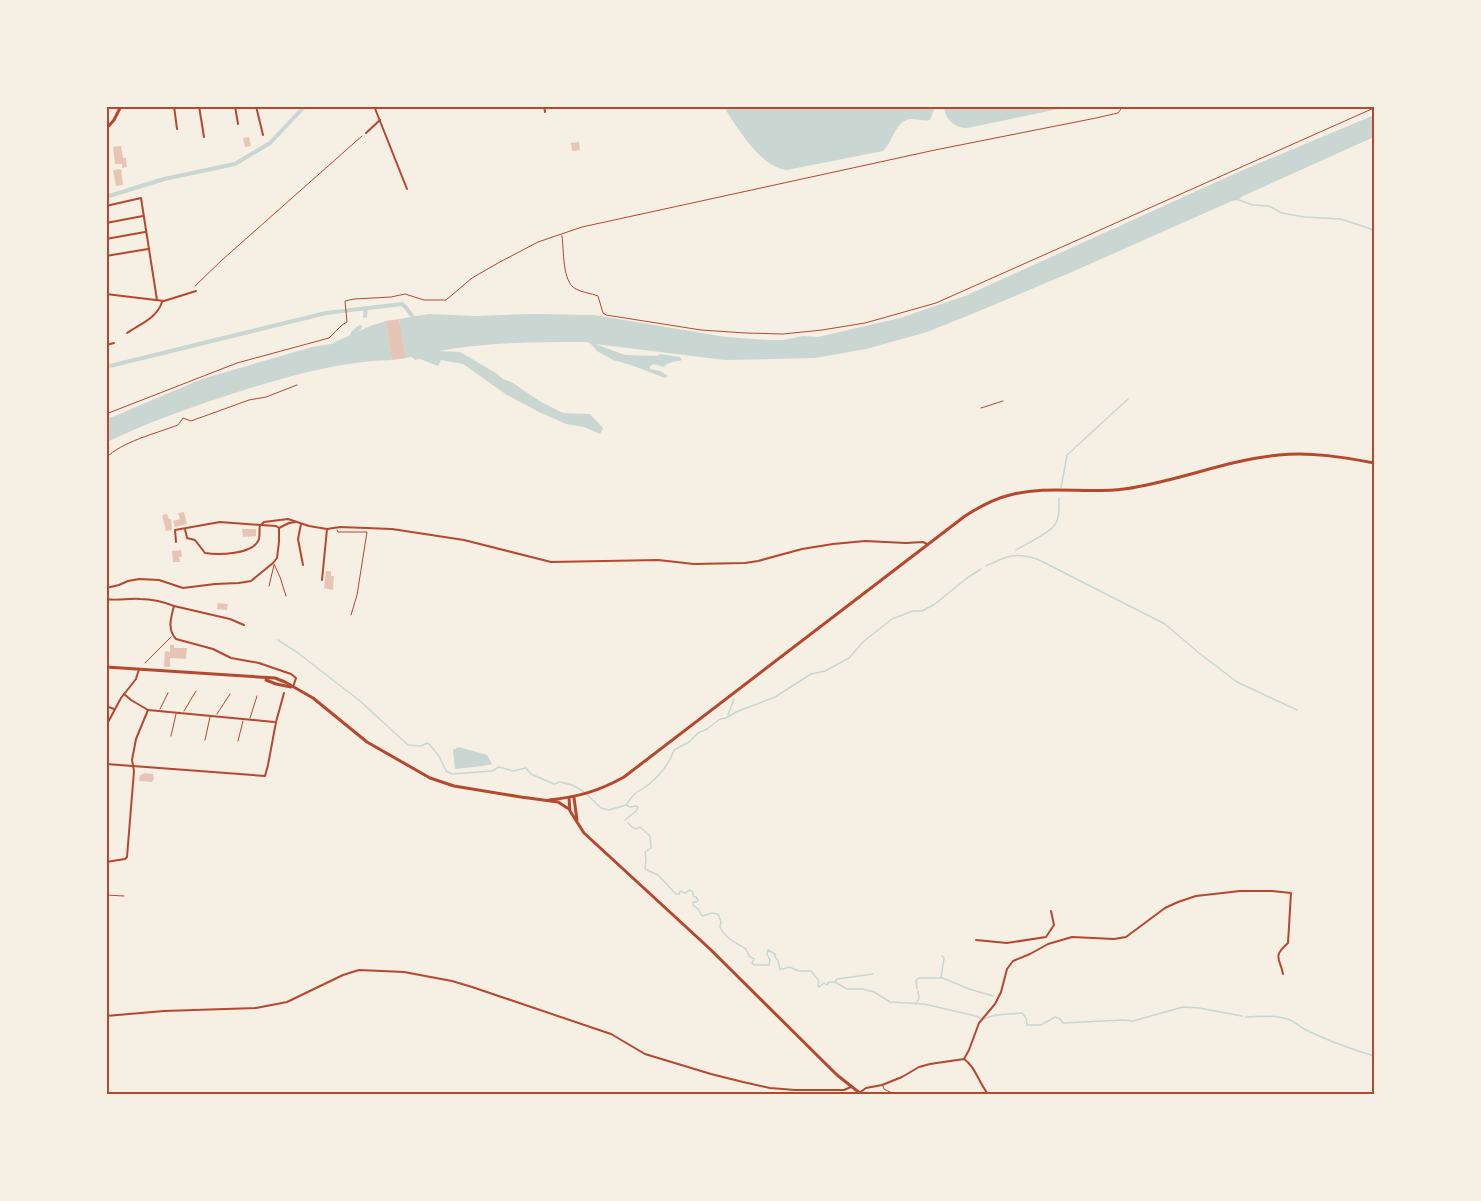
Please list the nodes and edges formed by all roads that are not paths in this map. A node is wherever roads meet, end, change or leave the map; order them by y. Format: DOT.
graph roads {
  1 [pos="121,106"];
  2 [pos="174,106"];
  3 [pos="199,106"];
  4 [pos="235,106"];
  5 [pos="256,106"];
  6 [pos="374,106"];
  7 [pos="544,106"];
  8 [pos="545,112"];
  9 [pos="380,120"];
  10 [pos="238,124"];
  11 [pos="106,129"];
  12 [pos="177,129"];
  13 [pos="366,133"];
  14 [pos="263,135"];
  15 [pos="204,137"];
  16 [pos="407,189"];
  17 [pos="106,206"];
  18 [pos="143,216"];
  19 [pos="106,223"];
  20 [pos="146,232"];
  21 [pos="106,239"];
  22 [pos="148,249"];
  23 [pos="106,256"];
  24 [pos="195,291"];
  25 [pos="106,294"];
  26 [pos="157,300"];
  27 [pos="162,301"];
  28 [pos="127,333"];
  29 [pos="114,343"];
  30 [pos="106,345"];
  31 [pos="1374,463"];
  32 [pos="299,523"];
  33 [pos="260,525"];
  34 [pos="185,528"];
  35 [pos="279,528"];
  36 [pos="337,528"];
  37 [pos="327,529"];
  38 [pos="176,542"];
  39 [pos="927,544"];
  40 [pos="273,563"];
  41 [pos="303,565"];
  42 [pos="322,580"];
  43 [pos="269,586"];
  44 [pos="106,588"];
  45 [pos="286,596"];
  46 [pos="106,599"];
  47 [pos="174,606"];
  48 [pos="351,615"];
  49 [pos="244,625"];
  50 [pos="173,635"];
  51 [pos="145,663"];
  52 [pos="106,667"];
  53 [pos="139,668"];
  54 [pos="293,687"];
  55 [pos="196,691"];
  56 [pos="168,693"];
  57 [pos="284,693"];
  58 [pos="124,694"];
  59 [pos="230,694"];
  60 [pos="257,696"];
  61 [pos="106,706"];
  62 [pos="114,709"];
  63 [pos="148,710"];
  64 [pos="160,711"];
  65 [pos="176,712"];
  66 [pos="183,713"];
  67 [pos="211,716"];
  68 [pos="216,716"];
  69 [pos="243,719"];
  70 [pos="250,720"];
  71 [pos="276,722"];
  72 [pos="106,726"];
  73 [pos="171,736"];
  74 [pos="205,740"];
  75 [pos="238,741"];
  76 [pos="106,764"];
  77 [pos="134,766"];
  78 [pos="572,798"];
  79 [pos="549,800"];
  80 [pos="569,809"];
  81 [pos="578,823"];
  82 [pos="106,862"];
  83 [pos="106,895"];
  84 [pos="124,896"];
  85 [pos="1051,911"];
  86 [pos="1046,937"];
  87 [pos="976,940"];
  88 [pos="1048,944"];
  89 [pos="1283,974"];
  90 [pos="106,1016"];
  91 [pos="964,1059"];
  92 [pos="882,1085"];
  93 [pos="851,1087"];
  94 [pos="860,1094"];
  95 [pos="900,1095"];
  96 [pos="988,1095"];
  1 -- 11 [label="main road"];
  2 -- 12 [label="street"];
  3 -- 15 [label="street"];
  4 -- 10 [label="street"];
  5 -- 14 [label="street"];
  6 -- 9 [label="street"];
  7 -- 8 [label="street"];
  9 -- 13 [label="street"];
  9 -- 16 [label="street"];
  17 -- 18 [label="street"];
  18 -- 19 [label="street"];
  18 -- 20 [label="street"];
  20 -- 21 [label="street"];
  20 -- 22 [label="street"];
  22 -- 23 [label="street"];
  22 -- 26 [label="street"];
  24 -- 27 [label="street"];
  25 -- 26 [label="street"];
  26 -- 27 [label="street"];
  27 -- 28 [label="street"];
  29 -- 30 [label="street"];
  31 -- 39 [label="main road"];
  32 -- 33 [label="street"];
  32 -- 35 [label="street"];
  32 -- 37 [label="street"];
  32 -- 41 [label="street"];
  33 -- 34 [label="street"];
  33 -- 34 [label="street"];
  33 -- 35 [label="street"];
  34 -- 38 [label="street"];
  35 -- 40 [label="street"];
  36 -- 37 [label="street"];
  36 -- 39 [label="street"];
  36 -- 48 [label="lane"];
  37 -- 42 [label="street"];
  39 -- 78 [label="main road"];
  40 -- 43 [label="lane"];
  40 -- 44 [label="street"];
  40 -- 45 [label="lane"];
  46 -- 47 [label="street"];
  47 -- 49 [label="street"];
  47 -- 50 [label="street"];
  50 -- 51 [label="lane"];
  50 -- 54 [label="street"];
  52 -- 53 [label="main road"];
  53 -- 54 [label="main road"];
  53 -- 58 [label="street"];
  54 -- 79 [label="main road"];
  55 -- 66 [label="lane"];
  56 -- 64 [label="lane"];
  57 -- 71 [label="street"];
  58 -- 62 [label="street"];
  58 -- 63 [label="street"];
  59 -- 68 [label="lane"];
  60 -- 70 [label="lane"];
  61 -- 62 [label="street"];
  62 -- 72 [label="street"];
  63 -- 64 [label="street"];
  63 -- 77 [label="street"];
  64 -- 65 [label="street"];
  65 -- 66 [label="street"];
  65 -- 73 [label="lane"];
  66 -- 67 [label="street"];
  67 -- 68 [label="street"];
  67 -- 74 [label="lane"];
  68 -- 69 [label="street"];
  69 -- 70 [label="street"];
  69 -- 75 [label="lane"];
  70 -- 71 [label="street"];
  71 -- 77 [label="street"];
  76 -- 77 [label="street"];
  77 -- 82 [label="street"];
  78 -- 79 [label="main road"];
  78 -- 80 [label="main road"];
  78 -- 81 [label="main road"];
  79 -- 80 [label="main road"];
  80 -- 81 [label="main road"];
  81 -- 93 [label="main road"];
  83 -- 84 [label="lane"];
  85 -- 86 [label="street"];
  86 -- 87 [label="street"];
  86 -- 88 [label="street"];
  88 -- 89 [label="street"];
  88 -- 91 [label="street"];
  90 -- 93 [label="street"];
  91 -- 92 [label="street"];
  91 -- 96 [label="street"];
  92 -- 94 [label="street"];
  92 -- 95 [label="lane"];
  93 -- 94 [label="main road"];
}
